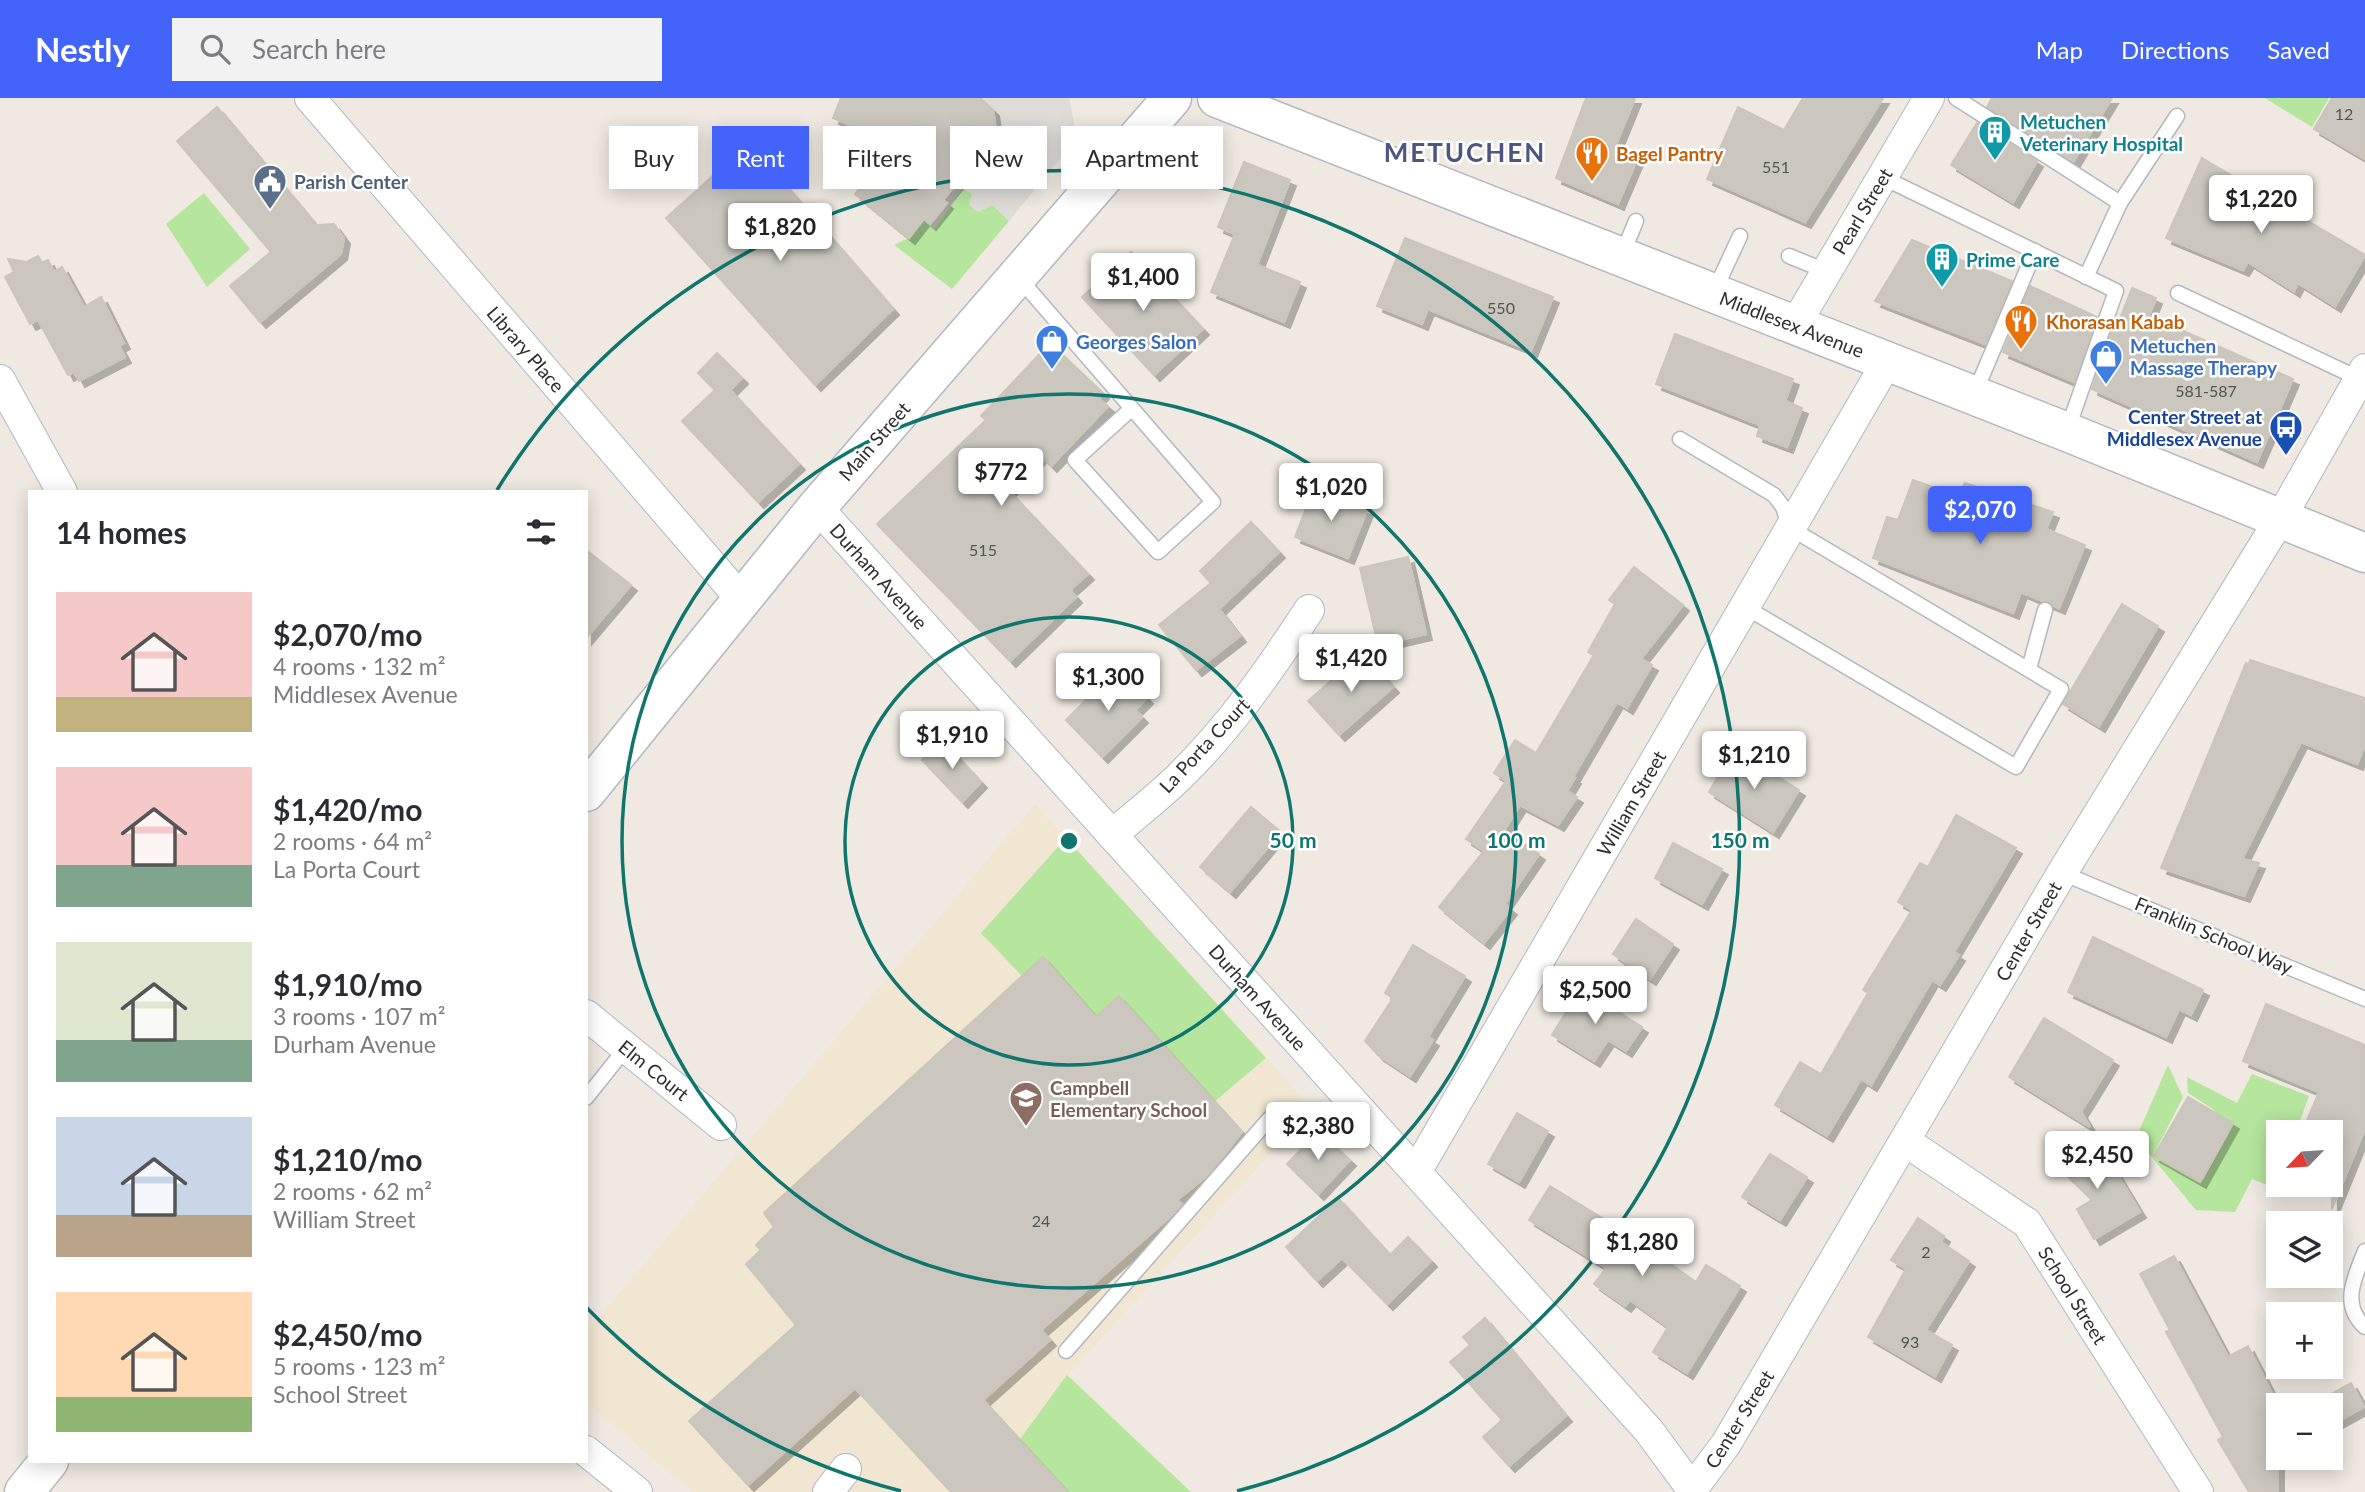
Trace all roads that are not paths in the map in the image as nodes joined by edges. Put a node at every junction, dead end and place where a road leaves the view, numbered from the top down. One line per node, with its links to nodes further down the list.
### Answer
1 (310, 98): 32 (street, Library Place)
2 (1172, 98): 15 (main road, Main Street)
3 (1217, 98): 13 (main road, Middlesex Avenue)
4 (1929, 98): 7 (street, Pearl Street)
5 (1956, 98): 8 (lane)
6 (2176, 116): 8 (lane)
7 (1882, 177): 11 (lane); 14 (street, Pearl Street)
8 (2120, 203): 16 (lane)
9 (1636, 220): 13 (lane)
10 (1740, 236): 17 (lane)
11 (2035, 251): 16 (lane); 23 (lane)
12 (1789, 256): 14 (lane)
13 (1622, 257): 17 (main road, Middlesex Avenue)
14 (1826, 271): 19 (street, Pearl Street)
15 (1017, 276): 24 (lane); 28 (main road, Main Street)
16 (2085, 277): 25 (lane)
17 (1713, 293): 19 (main road, Middlesex Avenue)
18 (2178, 293): 21 (lane)
19 (1795, 325): 20 (main road, Middlesex Avenue)
20 (1887, 362): 23 (main road, Middlesex Avenue); 30 (street, William Street)
21 (2362, 374): 29 (street, Center Street)
22 (0, 380): 27 (street)
23 (1974, 396): 25 (main road, Middlesex Avenue)
24 (1130, 410): 24 (lane)
25 (2067, 432): 29 (main road, Middlesex Avenue)
26 (1680, 439): 30 (lane)
27 (61, 490)
28 (817, 507): 32 (main road, Main Street); 38 (street, Durham Avenue)
29 (2280, 519): 31 (main road, Middlesex Avenue); 39 (street, Center Street)
30 (1790, 528): 33 (street, William Street); 36 (lane)
31 (2365, 553)
32 (742, 600): 37 (main road, Main Street)
33 (1745, 607): 36 (lane); 47 (street, William Street)
34 (1309, 610): 38 (street, La Porta Court)
35 (2045, 610): 36 (lane)
36 (2029, 669)
37 (588, 790)
38 (1112, 835): 47 (street, Durham Avenue)
39 (2062, 873): 40 (lane, Franklin School Way); 46 (street, Center Street)
40 (2365, 999)
41 (588, 1017): 42 (street, Elm Court)
42 (626, 1048): 43 (lane); 45 (street, Elm Court)
43 (588, 1096)
44 (1269, 1119): 50 (lane)
45 (721, 1125)
46 (1905, 1141): 54 (street, Center Street); 58 (street, School Street)
47 (1416, 1171): 54 (street, Durham Avenue)
48 (2365, 1251): 49 (lane)
49 (2365, 1327)
50 (1066, 1350)
51 (588, 1453): 56 (street)
52 (47, 1463): 55 (main road)
53 (846, 1469): 57 (street)
54 (1692, 1491)
55 (24, 1492)
56 (637, 1492)
57 (828, 1492)
58 (2198, 1492)

